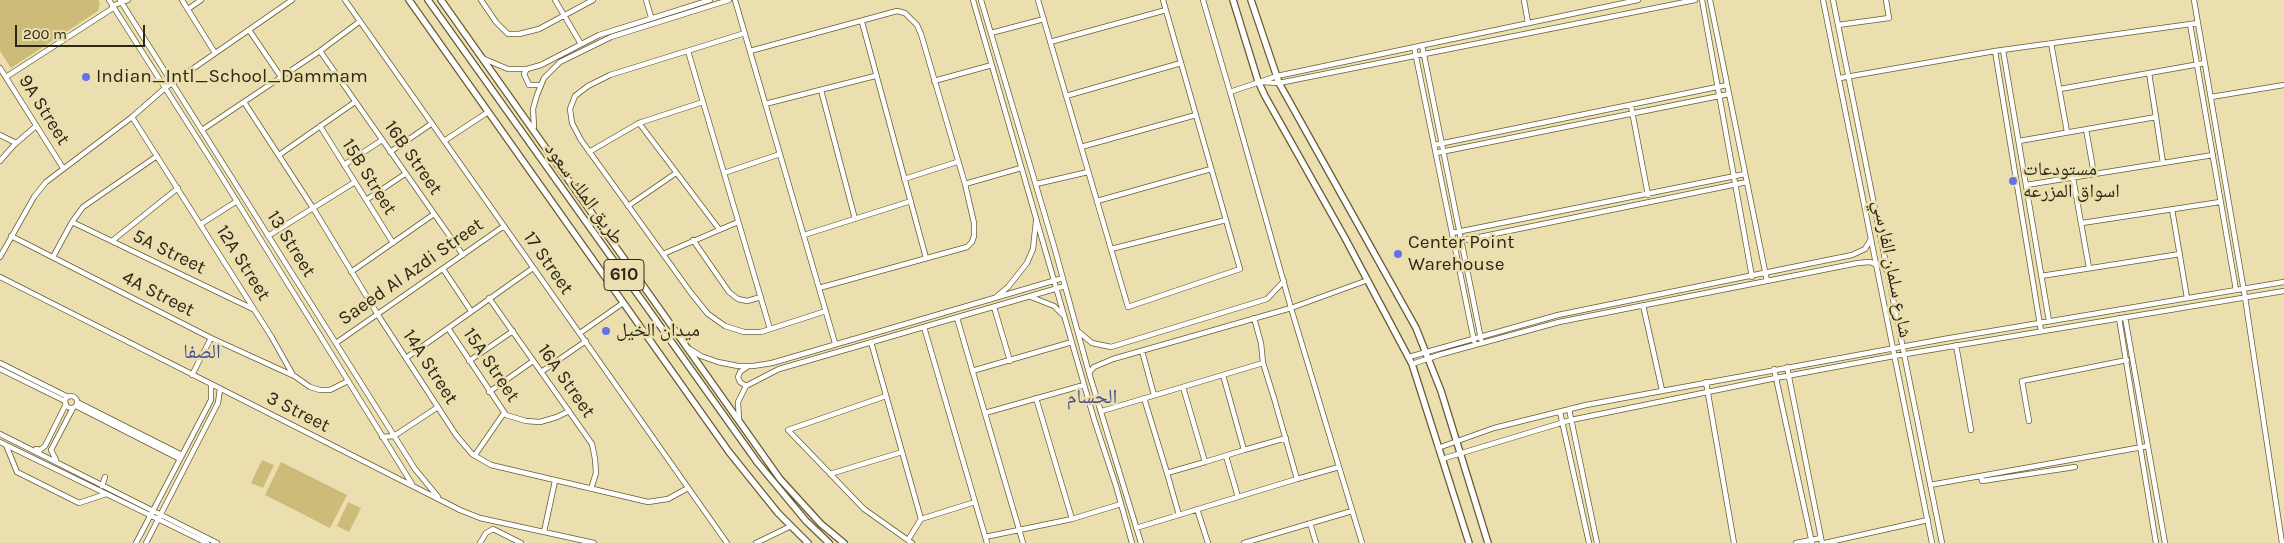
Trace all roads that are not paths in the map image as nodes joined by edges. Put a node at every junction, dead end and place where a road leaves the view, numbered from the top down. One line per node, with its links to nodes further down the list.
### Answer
1 (108, 0): 34 (street, 13 Street)
2 (128, 0): 33 (street)
3 (182, 0): 35 (street)
4 (202, 0): 35 (street)
5 (292, 0): 46 (street)
6 (345, 0): 40 (street, 17 Street)
7 (409, 0): 97 (main road, طريق الملك سعود / 610)
8 (428, 0): 380 (main road, طريق الملك سعود / 610)
9 (441, 0): 61 (main road)
10 (481, 0): 37 (street)
11 (555, 0): 37 (street)
12 (593, 0): 37 (street)
13 (646, 0): 38 (street)
14 (710, 0): 38 (street)
15 (729, 0): 80 (street)
16 (735, 0): 47 (street)
17 (972, 0): 65 (street)
18 (981, 0): 48 (street)
19 (1038, 0): 39 (street)
20 (1163, 0): 36 (street)
21 (1203, 0): 87 (street)
22 (1233, 0): 77 (main road)
23 (1251, 0): 71 (main road)
24 (1524, 0): 42 (street)
25 (1638, 0): 42 (street)
26 (1695, 0): 60 (street)
27 (1702, 0): 84 (street)
28 (1710, 0): 81 (street)
29 (1824, 0): 75 (street, شارع سلمان الفارسي)
30 (1833, 0): 45 (street, شارع سلمان الفارسي)
31 (1886, 0): 45 (street)
32 (2194, 0): 43 (street)
33 (121, 2): 34 (street); 78 (street, 13 Street)
34 (113, 7): 72 (street); 83 (street, 13 Street)
35 (188, 9): 59 (street)
36 (1166, 10): 49 (street); 63 (street)
37 (565, 13): 51 (street)
38 (651, 17): 51 (street)
39 (1044, 19): 48 (street); 49 (street)
40 (359, 22): 55 (street); 103 (street, 17 Street)
41 (862, 22): 57 (street); 70 (street); 76 (street)
42 (1528, 23): 52 (street)
43 (2198, 23): 44 (street); 64 (street)
44 (2190, 24): 50 (street); 66 (street)
45 (1838, 25): 74 (street, شارع سلمان الفارسي)
46 (249, 30): 59 (street); 73 (street)
47 (745, 33): 56 (street); 57 (street)
48 (991, 34): 145 (street)
49 (1050, 42): 89 (street)
50 (2052, 43): 54 (street); 86 (street)
51 (581, 44): 68 (street)
52 (1422, 45): 53 (street); 60 (street)
53 (1414, 47): 62 (street); 71 (street)
54 (2002, 50): 58 (street); 113 (street)
55 (320, 51): 73 (street); 93 (street, 16B Street)
56 (688, 51): 94 (street); 120 (street)
57 (750, 51): 95 (street)
58 (1995, 51): 74 (street); 230 (street)
59 (215, 53): 78 (street)
60 (1424, 54): 62 (street); 115 (street)
61 (479, 56): 68 (street); 248 (main road)
62 (1416, 56): 79 (street); 116 (street)
63 (1181, 63): 89 (street); 99 (street)
64 (2205, 63): 66 (street); 91 (street)
65 (992, 64): 76 (street); 131 (street)
66 (2197, 65): 69 (street); 124 (street)
67 (0, 68): 72 (street, 9A Street)
68 (526, 69): 80 (street)
69 (2150, 73): 86 (street); 101 (street)
70 (875, 76): 85 (street); 141 (street)
71 (1277, 76): 77 (street); 79 (main road)
72 (6, 77): 104 (street, 9A Street)
73 (281, 77): 92 (street)
74 (1848, 77): 75 (street); 249 (street, شارع سلمان الفارسي)
75 (1840, 78): 175 (street, شارع سلمان الفارسي)
76 (934, 80): 127 (street)
77 (1258, 81): 79 (street); 87 (street); 200 (main road)
78 (172, 83): 83 (street); 108 (street, 13 Street)
79 (1279, 83): 253 (main road)
80 (541, 85): 106 (street)
81 (1727, 85): 84 (street); 88 (street)
82 (2284, 85): 91 (street)
83 (165, 88): 100 (street); 152 (street, 13 Street)
84 (1718, 88): 90 (street); 96 (street)
85 (821, 90): 95 (street); 162 (street)
86 (2060, 90): 109 (street)
87 (1230, 92): 199 (street)
88 (1729, 94): 90 (street); 137 (street)
89 (1066, 96): 117 (street)
90 (1720, 96): 98 (street); 139 (street)
91 (2211, 97): 207 (street)
92 (244, 102): 108 (street); 123 (street, 14A Street)
93 (355, 102): 105 (street); 111 (street, 16B Street)
94 (703, 102): 102 (street); 135 (street)
95 (765, 104): 122 (street)
96 (1631, 106): 98 (street); 115 (street)
97 (488, 112): 112 (street); 216 (main road, طريق الملك سعود / 610)
98 (1632, 114): 118 (street); 150 (street)
99 (1196, 115): 117 (street); 132 (street)
100 (132, 117): 125 (street, 12A Street); 130 (street)
101 (2156, 117): 107 (street); 128 (street)
102 (639, 123): 120 (street); 134 (street)
103 (431, 124): 112 (street, 17 Street); 119 (street)
104 (36, 126): 114 (street); 130 (street, 9A Street)
105 (320, 126): 123 (street); 129 (street, 15B Street)
106 (534, 127)
107 (2086, 129): 109 (street); 138 (street)
108 (202, 130): 174 (street, 13 Street)
109 (2067, 132): 113 (street)
110 (0, 135): 114 (street)
111 (382, 140): 119 (street, 16B Street); 129 (street)
112 (444, 141): 168 (street, 17 Street)
113 (2019, 142): 147 (street)
114 (16, 143): 126 (street)
115 (1442, 143): 116 (street); 118 (street)
116 (1434, 144): 121 (street)
117 (1081, 147): 133 (street)
118 (1443, 151): 121 (street); 170 (street)
119 (390, 152): 136 (street, 16B Street)
120 (589, 152): 157 (street)
121 (1436, 152): 171 (street)
122 (780, 154): 135 (street); 172 (street)
123 (279, 155): 158 (street, 14A Street)
124 (2212, 155): 128 (street); 156 (street)
125 (158, 156): 148 (street, 12A Street); 164 (street)
126 (0, 161)
127 (957, 162): 141 (street); 144 (street)
128 (2163, 163): 138 (street)
129 (344, 165): 142 (street, 15B Street)
130 (63, 168): 173 (street)
131 (1021, 168): 144 (street); 161 (street)
132 (1211, 170): 153 (street); 163 (street)
133 (1088, 172): 145 (street); 153 (street)
134 (676, 173): 157 (street); 169 (street)
135 (724, 173): 165 (street)
136 (405, 174): 151 (street); 160 (street, 16B Street)
137 (1745, 174): 139 (street); 143 (street)
138 (2094, 174): 140 (street)
139 (1734, 176): 146 (street); 149 (street)
140 (2073, 178): 147 (street); 166 (street)
141 (904, 179): 154 (street)
142 (355, 182): 151 (street, 15B Street); 158 (street)
143 (1747, 182): 146 (street); 193 (street)
144 (965, 184): 187 (street)
145 (1036, 184): 197 (street)
146 (1736, 184): 155 (street); 194 (street)
147 (2026, 186): 195 (street)
148 (178, 188): 167 (street, 12A Street); 177 (street)
149 (1655, 193): 150 (street); 155 (street)
150 (1648, 195): 170 (street)
151 (366, 200): 180 (street, 15B Street)
152 (237, 201): 167 (street); 279 (street, 13 Street)
153 (1097, 201): 181 (street)
154 (911, 202): 162 (street); 187 (street)
155 (1656, 202): 178 (street)
156 (2220, 202): 159 (street); 208 (street)
157 (628, 206): 182 (street)
158 (313, 208): 174 (street); 192 (street, 14A Street)
159 (2172, 209): 166 (street); 183 (street)
160 (434, 214): 180 (street); 184 (street, 16B Street)
161 (1036, 218): 198 (street); 214 (street)
162 (855, 219): 172 (street)
163 (1226, 220): 181 (street); 181 (street)
164 (72, 222): 177 (street, 5A Street); 186 (street)
165 (738, 222): 169 (street); 213 (street)
166 (2082, 223): 190 (street)
167 (201, 224): 220 (street, 12A Street)
168 (504, 226): 184 (street, Saeed Al Azdi Street); 189 (street, 17 Street)
169 (719, 229): 176 (street)
170 (1460, 232): 171 (street); 178 (street)
171 (1452, 233): 179 (street)
172 (804, 235): 205 (street)
173 (11, 236): 185 (street); 186 (street, 4A Street)
174 (268, 236): 244 (street, 13 Street)
175 (1871, 237): 188 (street, شارع سلمان الفارسي); 193 (street)
176 (693, 240): 182 (street); 213 (street)
177 (112, 241): 220 (street, 5A Street)
178 (1462, 241): 179 (street); 238 (street)
179 (1454, 242): 240 (street)
180 (393, 243): 192 (street)
181 (1111, 249)
182 (662, 254): 233 (street)
183 (2180, 254): 190 (street); 215 (street)
184 (462, 255): 191 (street, Saeed Al Azdi Street)
185 (0, 256)
186 (53, 257): 239 (street, 4A Street)
187 (926, 258): 205 (street)
188 (1876, 265): 201 (street); 251 (street, شارع سلمان الفارسي)
189 (533, 268): 212 (street); 237 (street, 17 Street)
190 (2089, 268): 195 (street)
191 (443, 269): 221 (street); 223 (street, Saeed Al Azdi Street)
192 (351, 272): 223 (street, 14A Street)
193 (1766, 272): 194 (street); 201 (street)
194 (1752, 275): 203 (street); 238 (street)
195 (2041, 276): 229 (street)
196 (0, 277): 274 (street, 3 Street)
197 (1063, 278): 198 (street); 204 (street)
198 (1054, 280): 206 (street); 214 (street)
199 (1284, 280): 219 (street); 234 (street)
200 (1368, 280): 219 (street); 256 (main road)
201 (1768, 281): 203 (street)
202 (2284, 282): 207 (street)
203 (1753, 283): 217 (street)
204 (1065, 286): 206 (street); 234 (street)
205 (819, 288): 222 (street)
206 (1057, 288): 210 (street); 224 (street)
207 (2243, 289): 208 (street); 211 (street)
208 (2236, 290): 215 (street)
209 (2284, 291): 211 (street)
210 (1030, 297): 218 (street); 224 (street)
211 (2245, 297): 225 (street); 400 (street)
212 (489, 298): 221 (street); 235 (street, 16A Street)
213 (761, 298): 233 (street)
214 (996, 298): 245 (street)
215 (2187, 298): 229 (street)
216 (622, 303): 237 (street); 361 (main road, طريق الملك سعود / 610)
217 (1643, 305): 246 (street); 286 (street)
218 (994, 307): 226 (street); 263 (street)
219 (1291, 308): 227 (street); 331 (street)
220 (254, 309): 275 (street, 12A Street)
221 (471, 311): 232 (street)
222 (826, 311): 233 (street); 245 (street)
223 (378, 315): 244 (street, Saeed Al Azdi Street); 257 (street, 14A Street)
224 (1064, 316): 243 (street)
225 (2125, 317): 228 (street); 260 (street)
226 (957, 318): 231 (street); 271 (street)
227 (1254, 318): 252 (street); 265 (street)
228 (2119, 318): 236 (street); 259 (street)
229 (2049, 321): 230 (street)
230 (2040, 323): 236 (street); 249 (street)
231 (924, 327): 242 (street); 350 (street)
232 (448, 328): 257 (street); 261 (street, 15A Street)
233 (770, 329)
234 (1077, 329): 273 (street)
235 (513, 331): 261 (street); 262 (street, 16A Street)
236 (2041, 331): 250 (street)
237 (580, 333): 241 (street, 17 Street)
238 (1480, 336): 240 (street); 246 (street)
239 (211, 338): 274 (street); 275 (street, 4A Street)
240 (1473, 338): 247 (street); 253 (street)
241 (586, 341): 272 (street); 345 (street, 17 Street)
242 (871, 342): 283 (street); 290 (street)
243 (1072, 342): 263 (street); 282 (street)
244 (336, 343): 312 (street, 13 Street)
245 (835, 343): 267 (street)
246 (1482, 343): 247 (street)
247 (1474, 345): 258 (street)
248 (686, 346): 267 (street); 307 (main road)
249 (1903, 346): 251 (street); 254 (street, شارع سلمان الفارسي)
250 (1956, 346): 254 (street); 308 (street)
251 (1892, 348): 255 (street, شارع سلمان الفارسي); 268 (street)
252 (1142, 351): 273 (street); 289 (street)
253 (1425, 351): 256 (street); 258 (main road)
254 (1904, 354): 255 (street); 343 (street, شارع سلمان الفارسي)
255 (1894, 356): 277 (street); 359 (street, شارع سلمان الفارسي)
256 (1409, 357): 266 (main road)
257 (406, 358): 297 (street, 14A Street)
258 (1428, 358): 266 (street); 315 (main road)
259 (2126, 360): 260 (street); 305 (street); 321 (street)
260 (2132, 360): 319 (street)
261 (469, 361): 287 (street, 15A Street)
262 (533, 361): 272 (street, 16A Street); 287 (street)
263 (1010, 361): 271 (street)
264 (0, 363): 294 (street)
265 (1263, 363): 276 (street); 314 (street)
266 (1412, 364): 320 (main road)
267 (748, 366): 283 (street)
268 (1787, 367): 270 (street); 277 (street)
269 (0, 369): 294 (street)
270 (1774, 369): 278 (street); 280 (street)
271 (972, 371): 303 (street)
272 (541, 372): 299 (street, 16A Street)
273 (1089, 373): 300 (street)
274 (192, 375): 281 (street, 3 Street)
275 (293, 375): 279 (street, 12A Street)
276 (1223, 375): 284 (street); 322 (street)
277 (1788, 376): 278 (street); 367 (street)
278 (1776, 378): 288 (street); 366 (street)
279 (348, 381): 313 (street, 13 Street)
280 (1706, 382): 286 (street); 288 (street)
281 (211, 384): 285 (street, 3 Street); 293 (street)
282 (1084, 385): 291 (street); 351 (street)
283 (746, 386): 307 (street)
284 (1183, 387): 289 (street); 329 (street)
285 (220, 389): 295 (street); 342 (street, 3 Street)
286 (1662, 390): 298 (street)
287 (489, 392): 302 (street, 15A Street)
288 (1707, 392): 304 (street); 394 (street)
289 (1154, 395): 292 (street)
290 (886, 396): 323 (street); 336 (street)
291 (1036, 398): 303 (street); 357 (street)
292 (1144, 398): 300 (street); 334 (street)
293 (211, 400): 295 (street); 309 (street)
294 (66, 401): 296 (street); 296 (street); 318 (street)
295 (218, 404): 311 (street)
296 (75, 405): 327 (street); 330 (street)
297 (438, 407): 312 (street); 325 (street, 14A Street)
298 (1569, 409): 301 (street); 304 (street)
299 (569, 411): 302 (street, 15A Street); 346 (street, 16A Street)
300 (1102, 411): 362 (street)
301 (1560, 412): 306 (street); 315 (street)
302 (504, 413): 325 (street)
303 (985, 413): 363 (street)
304 (1571, 420): 306 (street); 393 (street)
305 (2029, 421)
306 (1562, 423): 324 (street); 392 (street)
307 (740, 424): 381 (main road)
308 (1971, 430)
309 (195, 432): 311 (street); 327 (street)
310 (0, 434): 318 (street)
311 (201, 435): 337 (street)
312 (394, 436): 313 (street); 335 (street, 13 Street)
313 (382, 437): 342 (street, 13 Street)
314 (1286, 438): 322 (street); 340 (street)
315 (1457, 441): 320 (street); 324 (main road)
316 (0, 442): 317 (street)
317 (6, 446): 347 (street); 347 (street)
318 (24, 446): 330 (street)
319 (2148, 446): 321 (street); 399 (street)
320 (1438, 448): 328 (main road)
321 (2140, 448): 338 (street); 398 (street)
322 (1244, 450): 326 (street)
323 (902, 452): 336 (street); 358 (street)
324 (1461, 454): 328 (street); 391 (main road)
325 (475, 455): 341 (street, 14A Street)
326 (1226, 456): 329 (street); 348 (street)
327 (181, 457): 333 (street)
328 (1442, 459): 390 (main road)
329 (1205, 462): 334 (street)
330 (61, 465): 344 (street)
331 (1339, 467): 340 (street); 353 (street)
332 (2075, 467): 338 (street)
333 (174, 471): 337 (street); 354 (street)
334 (1167, 473): 355 (street)
335 (418, 474): 342 (street); 349 (street, 13 Street)
336 (830, 474): 368 (street)
337 (181, 475): 356 (street)
338 (1981, 476): 343 (street)
339 (106, 477): 344 (street)
340 (1298, 479): 348 (street)
341 (555, 481): 346 (street, 14A Street); 364 (street)
342 (414, 485): 349 (street, 3 Street)
343 (1930, 485): 397 (street, شارع سلمان الفارسي)
344 (102, 486): 354 (street)
345 (688, 488): 346 (street, 14A Street); 377 (street, 17 Street)
346 (591, 489)
347 (106, 494): 354 (street)
348 (1238, 497): 352 (street)
349 (441, 500): 364 (street, 3 Street)
350 (975, 502): 358 (street); 365 (street)
351 (1121, 504): 357 (street); 384 (street)
352 (1198, 509): 355 (street); 386 (street)
353 (1352, 511): 360 (street); 389 (street)
354 (152, 513): 356 (street); 370 (street)
355 (1179, 515): 362 (street)
356 (160, 517): 371 (street); 372 (street); 373 (street)
357 (1072, 518): 363 (street)
358 (921, 519): 368 (street)
359 (1928, 520): 367 (street); 396 (street, شارع سلمان الفارسي)
360 (1310, 523): 369 (street); 388 (street)
361 (791, 526): 378 (street); 379 (main road, طريق الملك سعود / 610)
362 (1136, 528): 385 (street)
363 (1019, 531): 365 (street); 383 (street)
364 (544, 532): 376 (street, 3 Street)
365 (985, 537): 382 (street)
366 (1811, 541): 367 (street); 395 (street)
367 (1822, 541)
368 (910, 542)
369 (1251, 542): 387 (street)
370 (136, 543)
371 (146, 543)
372 (207, 543)
373 (217, 543)
374 (480, 543): 375 (street)
375 (521, 543)
376 (594, 543)
377 (727, 543)
378 (756, 543)
379 (808, 543)
380 (829, 543)
381 (844, 543)
382 (986, 543)
383 (1023, 543)
384 (1132, 543)
385 (1140, 543)
386 (1208, 543)
387 (1244, 543)
388 (1316, 543)
389 (1362, 543)
390 (1469, 543)
391 (1488, 543)
392 (1589, 543)
393 (1597, 543)
394 (1734, 543)
395 (1796, 543)
396 (1932, 543)
397 (1942, 543)
398 (2156, 543)
399 (2165, 543)
400 (2282, 543)

